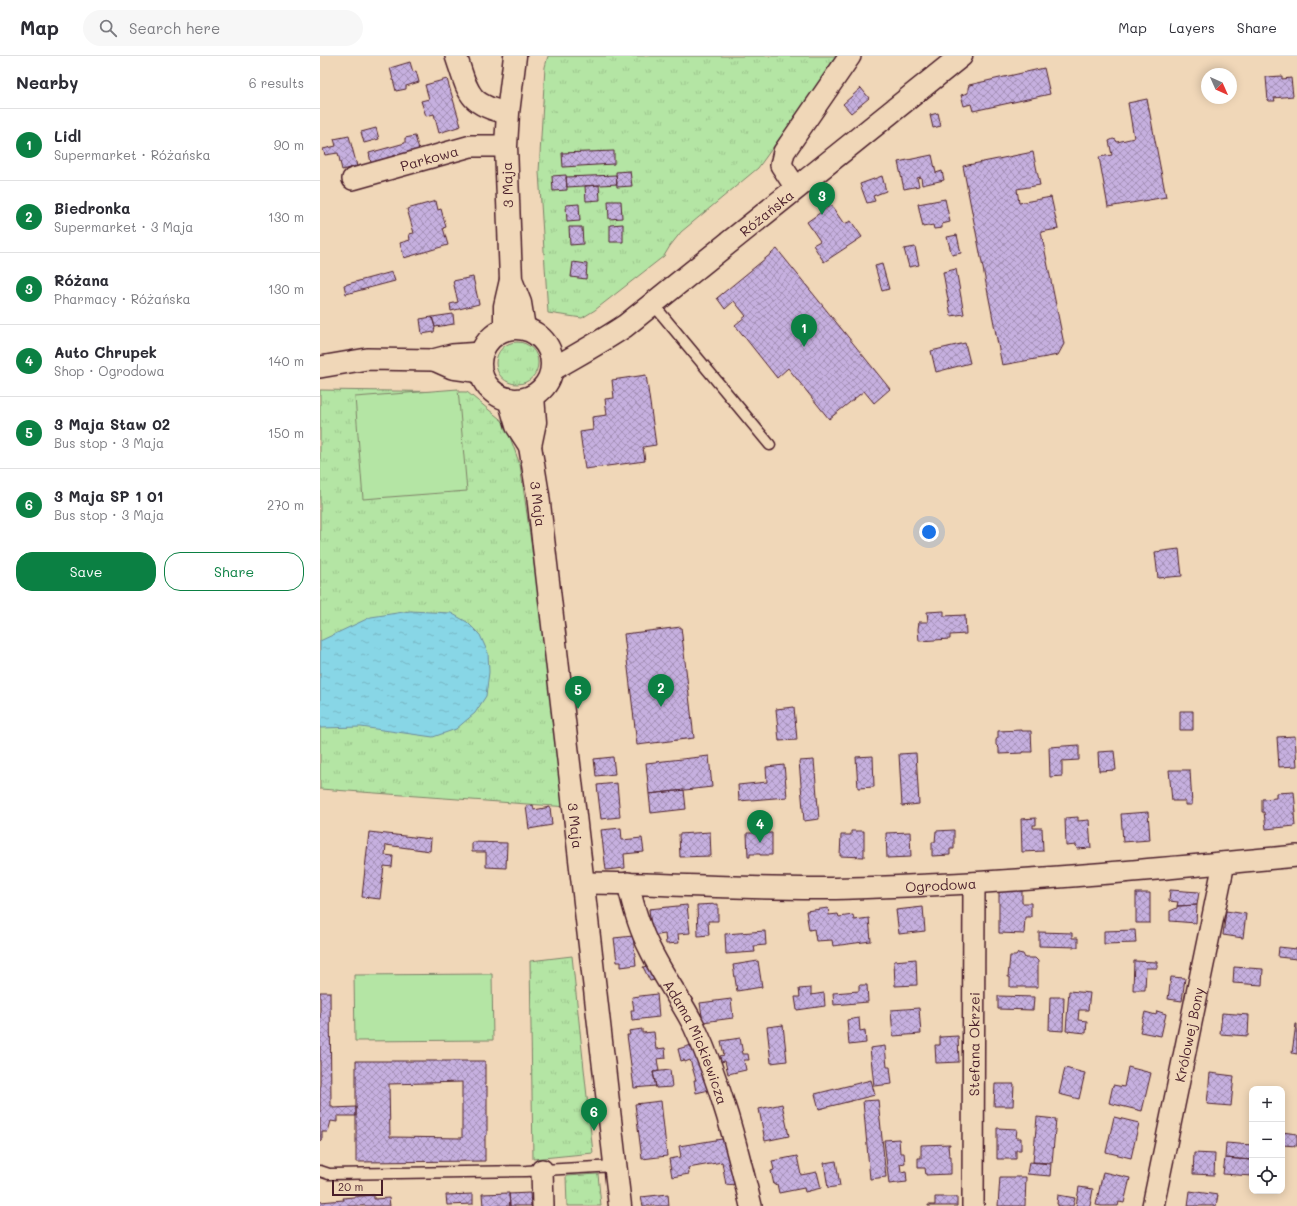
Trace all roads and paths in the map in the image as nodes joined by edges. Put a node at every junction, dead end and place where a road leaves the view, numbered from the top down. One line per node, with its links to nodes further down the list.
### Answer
1 (456, 56): 5 (street)
2 (515, 56): 5 (street, 3 Maja)
3 (850, 56): 8 (street)
4 (960, 56): 8 (street, Różańska)
5 (508, 113): 6 (street, 3 Maja)
6 (506, 146): 7 (street, Parkowa); 10 (street, 3 Maja)
7 (353, 180)
8 (796, 188): 9 (street, Różańska)
9 (653, 304): 11 (street, Różańska); 16 (lane)
10 (515, 328): 11 (street); 12 (street)
11 (552, 360): 14 (street)
12 (481, 363): 13 (street); 15 (street)
13 (320, 367)
14 (533, 396): 15 (street); 17 (street, 3 Maja)
15 (509, 400): 17 (street, 3 Maja)
16 (770, 445)
17 (530, 446): 20 (street, 3 Maja)
18 (1297, 856): 19 (street, Ogrodowa)
19 (1224, 863): 22 (street, Ogrodowa); 30 (street, Królowej Bony)
20 (583, 883): 21 (street, Ogrodowa); 23 (street, 3 Maja)
21 (628, 883): 22 (street, Ogrodowa); 28 (street, Adama Mickiewicza)
22 (974, 883): 29 (street, Stefana Okrzei)
23 (615, 1166): 24 (lane); 27 (street, 3 Maja)
24 (542, 1170): 25 (lane); 26 (street)
25 (320, 1171)
26 (543, 1206)
27 (620, 1206)
28 (751, 1206)
29 (973, 1206)
30 (1153, 1206)

